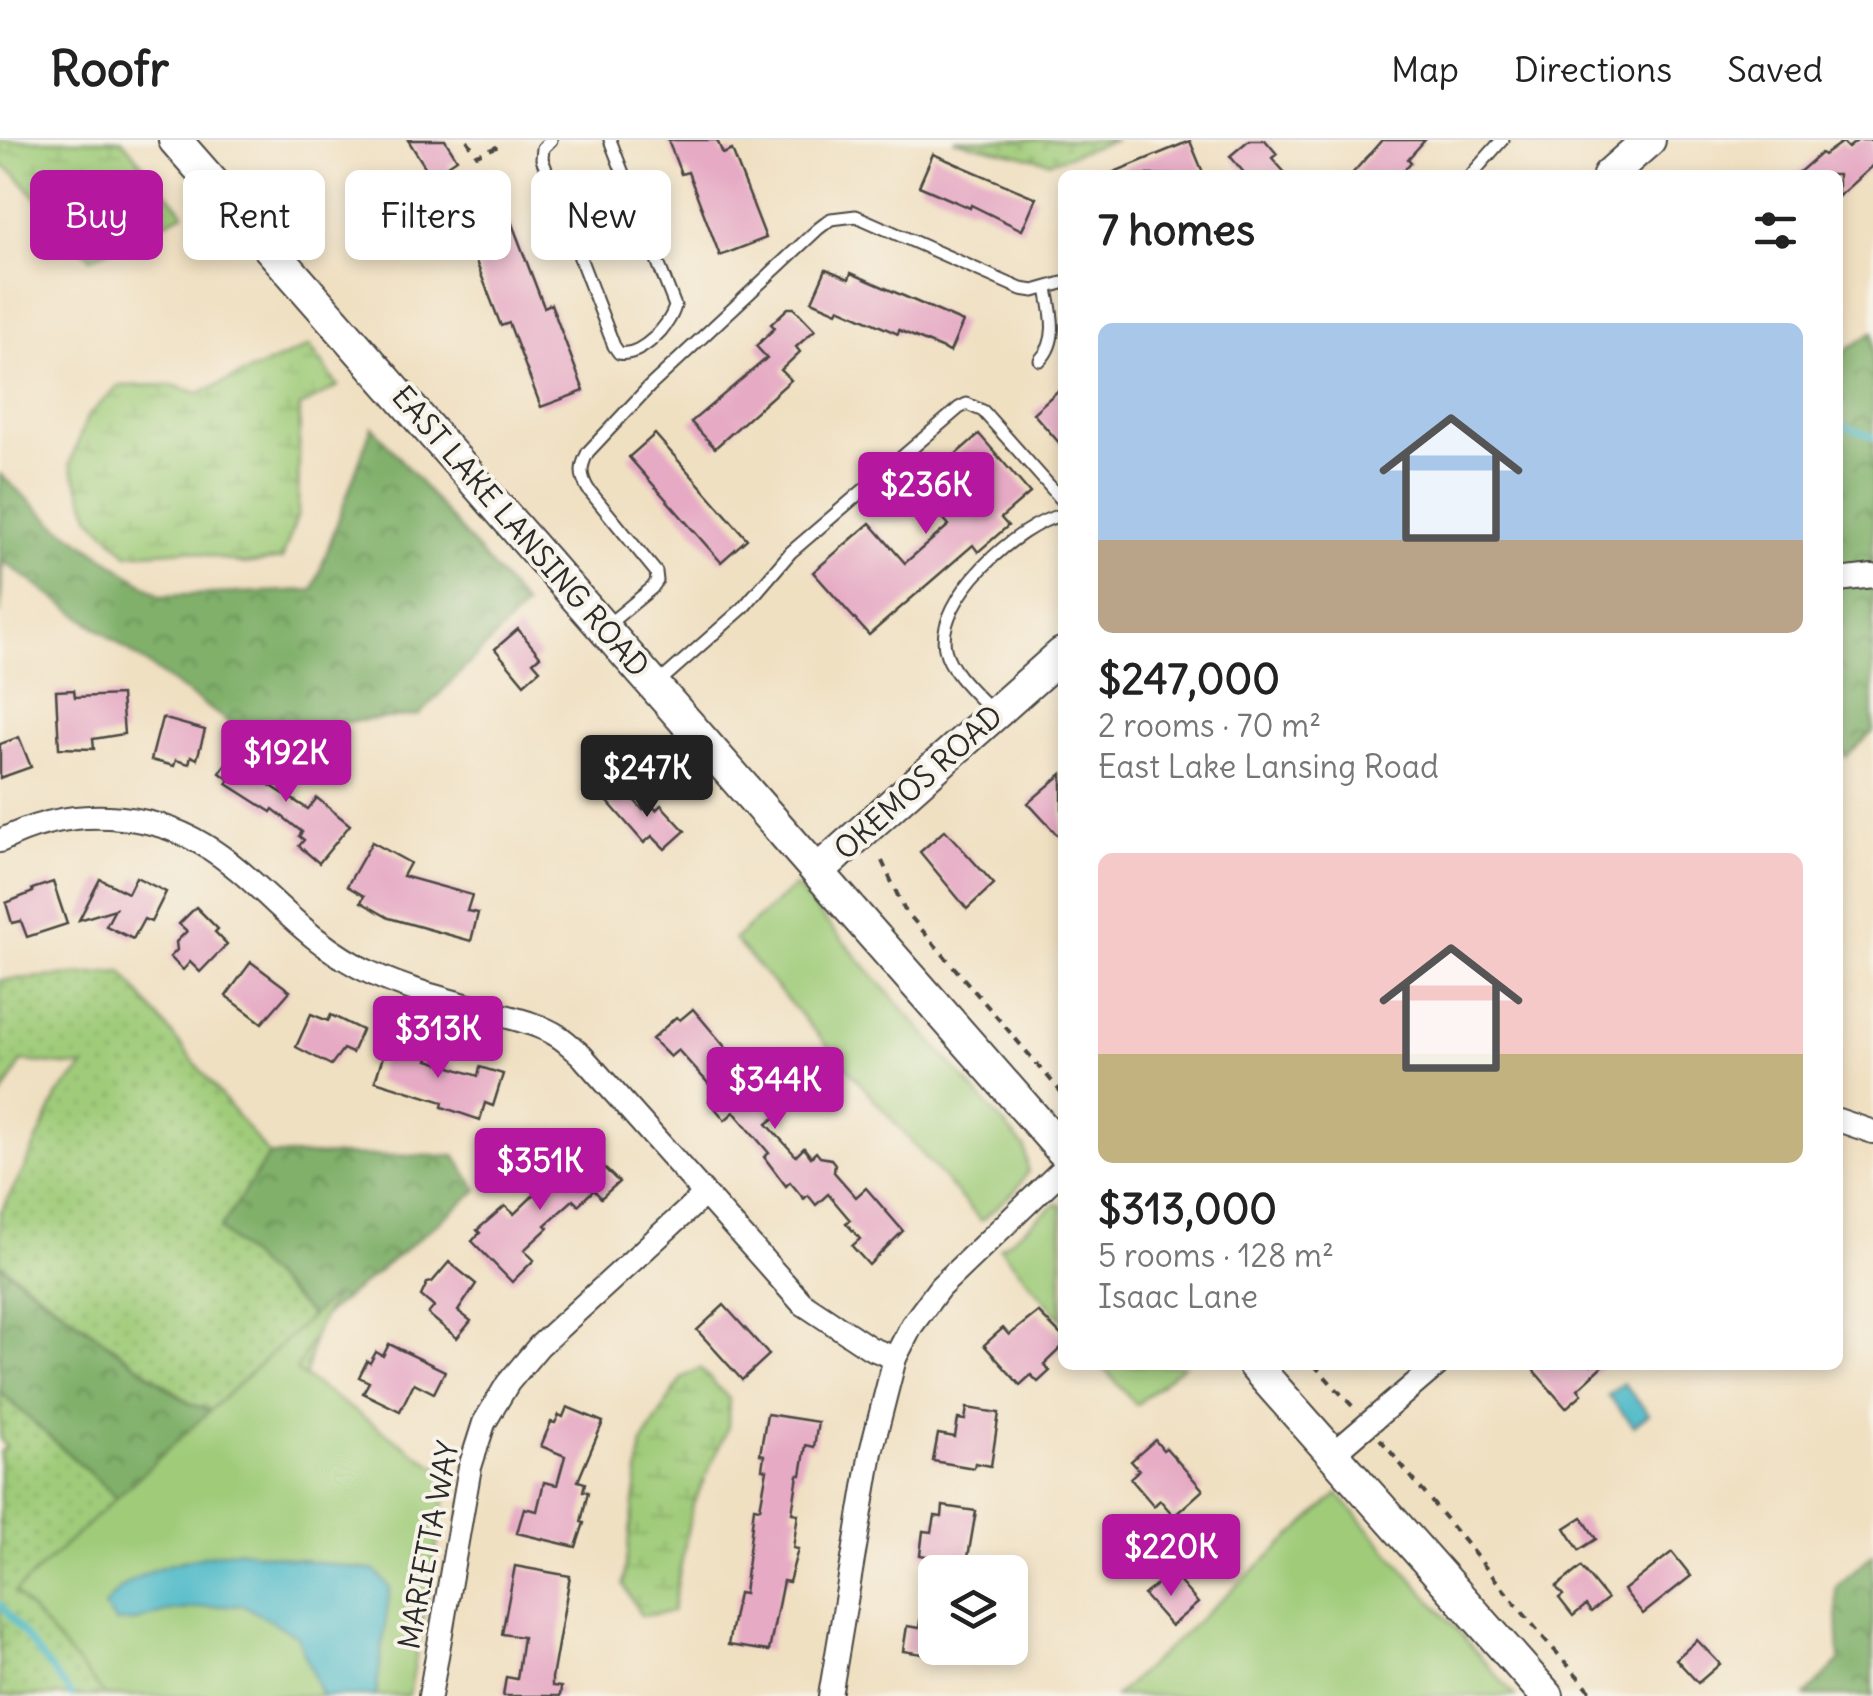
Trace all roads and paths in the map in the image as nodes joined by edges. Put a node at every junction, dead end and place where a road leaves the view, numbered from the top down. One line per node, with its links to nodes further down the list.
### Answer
1 (175, 140): 17 (street, EAST LAKE LANSING ROAD)
2 (467, 140): 7 (path)
3 (552, 140): 4 (lane)
4 (610, 140)
5 (1502, 140): 8 (lane)
6 (1649, 140): 9 (street)
7 (504, 144)
8 (1475, 170)
9 (1615, 170)
10 (1058, 285): 11 (lane)
11 (1047, 289): 12 (lane); 17 (lane)
12 (1040, 360)
13 (1058, 495): 19 (lane)
14 (1058, 516): 20 (lane)
15 (1873, 576): 16 (street)
16 (1843, 579)
17 (605, 627): 19 (street, EAST LAKE LANSING ROAD)
18 (1058, 658): 20 (street, OKEMOS ROAD)
19 (656, 685): 23 (street, EAST LAKE LANSING ROAD)
20 (995, 714): 23 (street, OKEMOS ROAD)
21 (0, 841): 29 (street)
22 (882, 861): 24 (path)
23 (819, 870): 27 (street, EAST LAKE LANSING ROAD)
24 (1058, 1088)
25 (1843, 1122): 26 (street)
26 (1873, 1132)
27 (1058, 1145)
28 (1058, 1174): 30 (street)
29 (704, 1196): 30 (street); 36 (street, MARIETTA WAY)
30 (895, 1358): 37 (street)
31 (1258, 1370): 35 (street)
32 (1319, 1370): 34 (path)
33 (1431, 1370): 34 (street)
34 (1368, 1424): 35 (street); 39 (path)
35 (1334, 1454): 38 (street)
36 (430, 1696)
37 (830, 1696)
38 (1548, 1696)
39 (1596, 1696)

